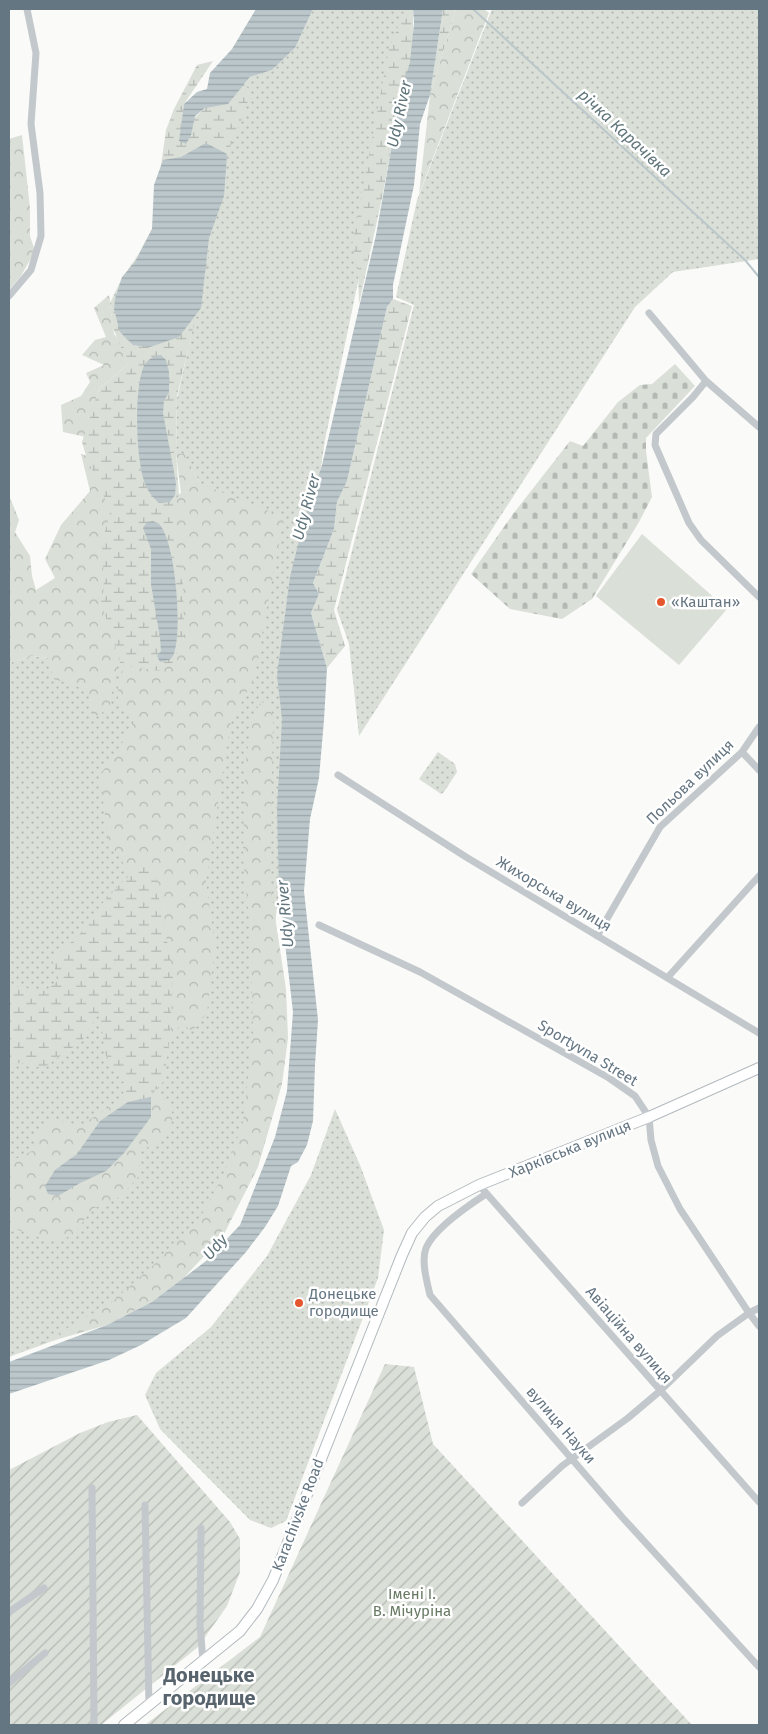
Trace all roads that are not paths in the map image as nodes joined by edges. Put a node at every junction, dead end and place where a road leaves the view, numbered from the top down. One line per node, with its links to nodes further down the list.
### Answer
1 (27, 9): 2 (street)
2 (9, 296)
3 (649, 313): 4 (street)
4 (706, 381): 5 (street); 6 (street)
5 (759, 427)
6 (759, 597)
7 (759, 726): 8 (street, Польова вулиця)
8 (742, 752): 9 (street); 13 (street, Польова вулиця)
9 (759, 770)
10 (338, 774): 13 (street, Жихорська вулиця)
11 (759, 876): 14 (street)
12 (319, 926): 17 (street, Sportyvna Street)
13 (597, 936): 14 (street, Жихорська вулиця)
14 (668, 977): 15 (street, Жихорська вулиця)
15 (759, 1033)
16 (759, 1068): 17 (main road, Харківська вулиця)
17 (649, 1117): 18 (main road, Харківська вулиця); 21 (street, Sportyvna Street)
18 (483, 1189): 19 (main road, Харківська вулиця); 23 (street, Авіаційна вулиця); 24 (street, вулиця Науки)
19 (402, 1255): 33 (main road, Karachivske Road)
20 (759, 1308): 21 (street)
21 (749, 1313): 22 (street, Sportyvna Street); 23 (street)
22 (759, 1326)
23 (660, 1391): 24 (street); 26 (street, Авіаційна вулиця)
24 (572, 1458): 27 (street); 34 (street, вулиця Науки)
25 (92, 1488): 37 (street)
26 (759, 1502)
27 (522, 1503)
28 (145, 1505): 36 (street)
29 (201, 1528): 33 (street)
30 (44, 1588): 31 (street)
31 (9, 1612)
32 (45, 1653): 35 (street)
33 (203, 1662): 36 (main road, Karachivske Road)
34 (759, 1667)
35 (9, 1684)
36 (149, 1705): 38 (main road, Karachivske Road)
37 (94, 1725)
38 (124, 1725)

